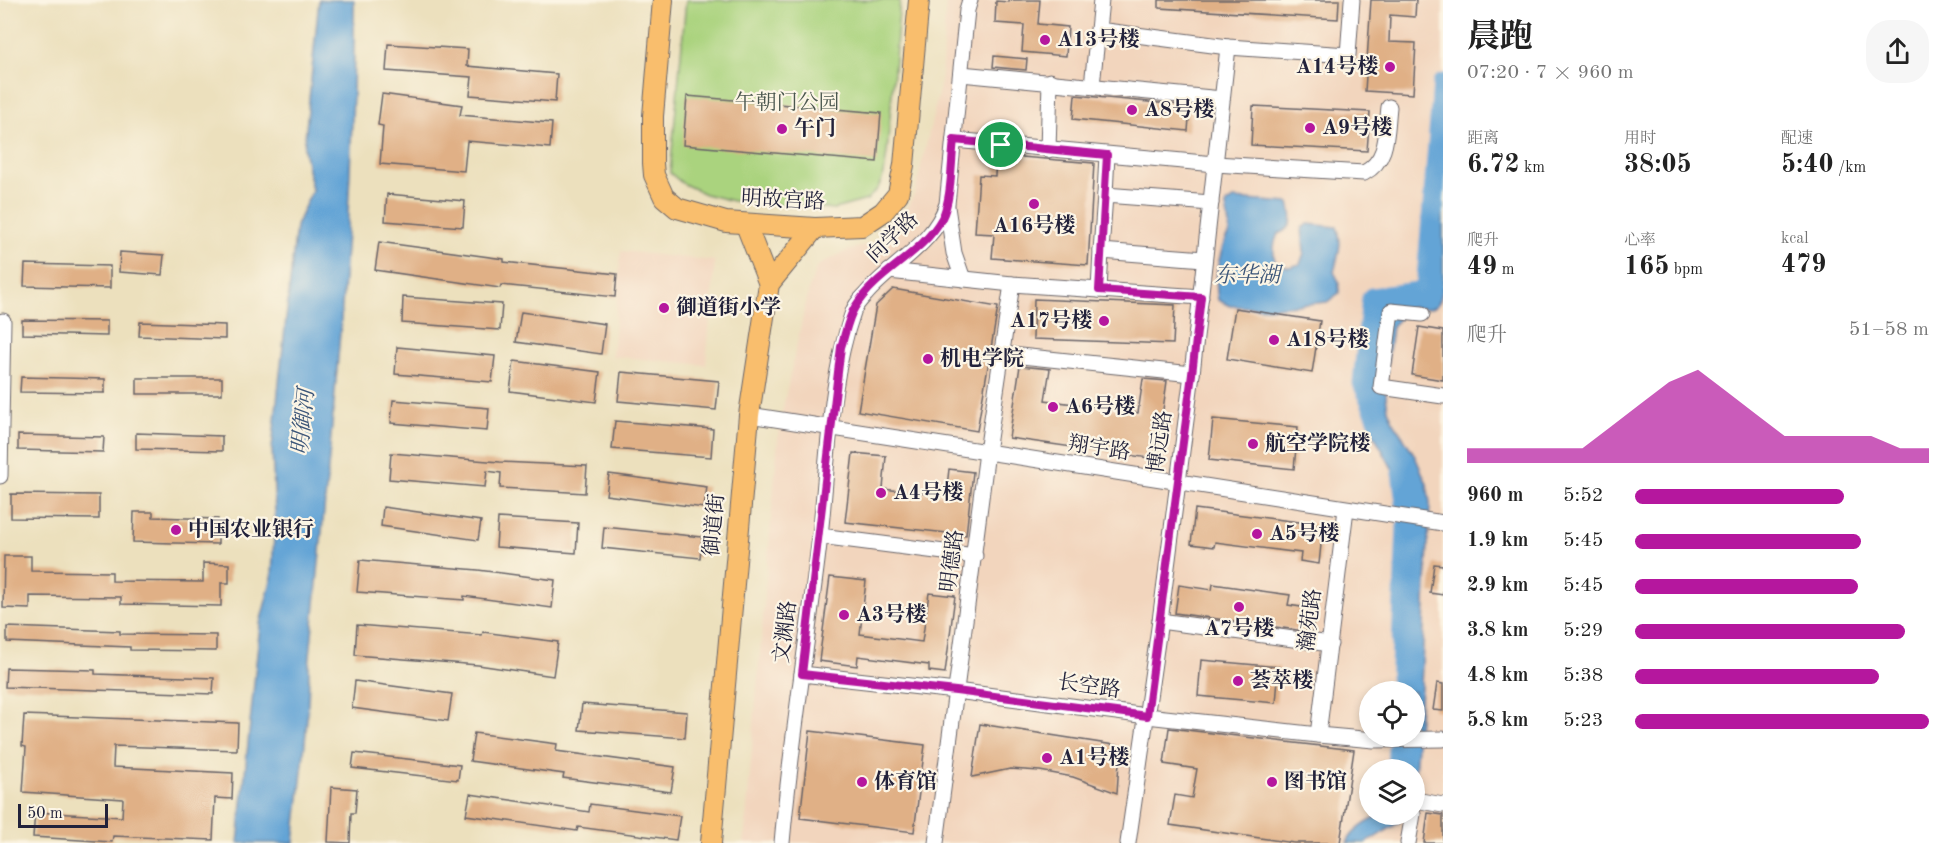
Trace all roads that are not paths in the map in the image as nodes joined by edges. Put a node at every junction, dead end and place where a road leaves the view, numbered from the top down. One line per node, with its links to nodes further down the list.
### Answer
1 (663, 0): 20 (main road, 明故宫路)
2 (919, 0): 21 (main road, 明故宫路)
3 (969, 0): 8 (lane, 向学路)
4 (1101, 0): 6 (lane)
5 (1352, 0): 7 (lane)
6 (1098, 30): 7 (lane); 10 (lane)
7 (1228, 46): 11 (lane, 博远路)
8 (961, 74): 9 (lane); 13 (lane, 向学路)
9 (1050, 81): 10 (lane); 14 (lane)
10 (1092, 85): 11 (lane)
11 (1221, 99): 16 (lane, 博远路)
12 (1389, 107): 16 (lane)
13 (954, 140): 14 (lane); 19 (lane, 向学路)
14 (1048, 150): 15 (lane)
15 (1107, 155): 16 (lane); 17 (lane)
16 (1215, 164): 18 (lane, 博远路)
17 (1105, 195): 18 (lane); 22 (lane)
18 (1211, 203): 23 (lane, 博远路)
19 (947, 204): 24 (lane, 向学路); 25 (lane)
20 (746, 225): 21 (main road, 明故宫路); 26 (main road)
21 (814, 228): 26 (main road)
22 (1101, 251): 23 (lane); 28 (lane)
23 (1204, 260): 29 (lane, 博远路)
24 (889, 271): 25 (lane); 36 (lane, 向学路)
25 (963, 279): 27 (lane)
26 (769, 284): 35 (main road, 御道街)
27 (1012, 284): 28 (lane); 32 (lane, 明德路)
28 (1099, 290): 29 (lane)
29 (1201, 297): 33 (lane, 博远路)
30 (1422, 314): 34 (lane)
31 (3, 321): 38 (lane)
32 (1002, 354): 33 (lane); 37 (lane, 明德路)
33 (1192, 374): 39 (lane, 博远路)
34 (1443, 396)
35 (749, 415): 36 (lane, 翔宇路); 54 (main road, 御道街)
36 (831, 427): 37 (lane, 翔宇路); 42 (lane, 文渊路)
37 (987, 452): 39 (lane, 翔宇路); 43 (lane, 明德路)
38 (0, 474)
39 (1177, 483): 40 (lane, 翔宇路); 44 (lane, 博远路)
40 (1346, 509): 41 (lane, 翔宇路); 45 (lane, 瀚苑路)
41 (1443, 523)
42 (820, 536): 43 (lane); 46 (lane, 文渊路)
43 (975, 556): 47 (lane, 明德路)
44 (1160, 621): 45 (lane); 48 (lane, 博远路)
45 (1330, 644): 49 (lane, 瀚苑路)
46 (802, 674): 47 (lane, 长空路); 55 (lane, 文渊路)
47 (956, 691): 48 (lane, 长空路); 56 (lane, 明德路)
48 (1147, 716): 49 (lane, 长空路); 57 (lane, 博远路)
49 (1318, 735): 50 (lane, 长空路)
50 (1443, 739)
51 (1425, 802): 52 (lane)
52 (1443, 805)
53 (1411, 825): 58 (lane)
54 (711, 843)
55 (782, 843)
56 (936, 843)
57 (1128, 843)
58 (1408, 843)

